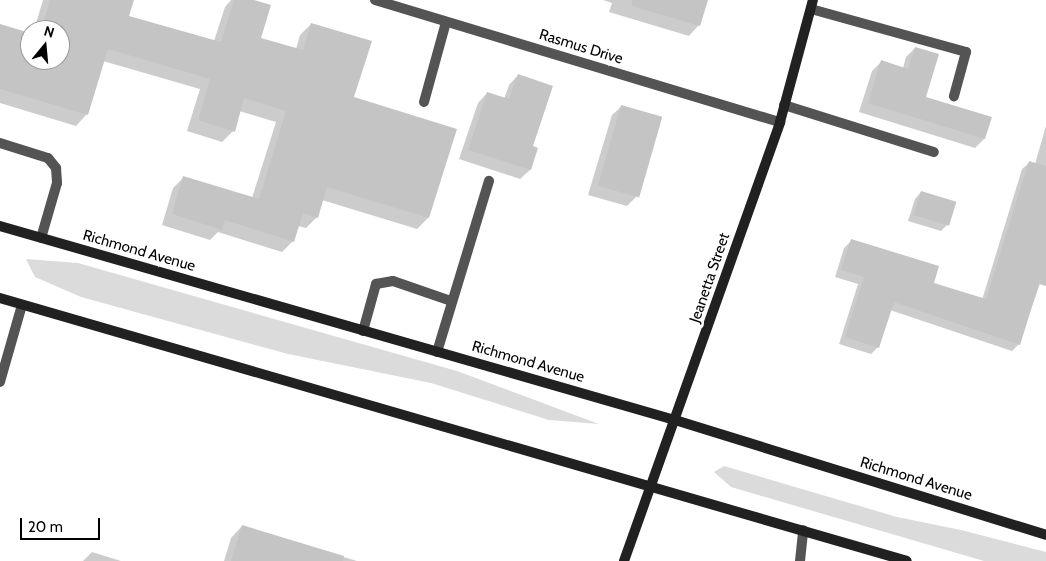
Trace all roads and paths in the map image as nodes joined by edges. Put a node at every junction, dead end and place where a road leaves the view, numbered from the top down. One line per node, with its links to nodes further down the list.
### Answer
1 (375, 0): 3 (street, Rasmus Drive)
2 (812, 4): 4 (street); 6 (main road, Jeanetta Street)
3 (446, 22): 5 (street); 7 (street, Rasmus Drive)
4 (954, 96)
5 (424, 102)
6 (784, 105): 7 (main road, Jeanetta Street); 9 (street)
7 (780, 122): 19 (main road, Jeanetta Street)
8 (0, 143): 12 (street)
9 (934, 152)
10 (489, 181): 14 (street)
11 (0, 226): 12 (main road, Richmond Avenue)
12 (41, 238): 16 (main road, Richmond Avenue)
13 (0, 298): 15 (main road)
14 (451, 301): 16 (street); 17 (street)
15 (22, 305): 18 (street); 20 (main road)
16 (363, 331): 17 (main road, Richmond Avenue)
17 (437, 352): 19 (main road, Richmond Avenue)
18 (1, 384)
19 (675, 420): 20 (main road, Jeanetta Street); 22 (main road, Richmond Avenue)
20 (651, 487): 21 (main road); 23 (main road, Jeanetta Street)
21 (803, 530): 24 (street); 25 (main road)
22 (1046, 534)
23 (624, 561)
24 (800, 561)
25 (907, 561)

